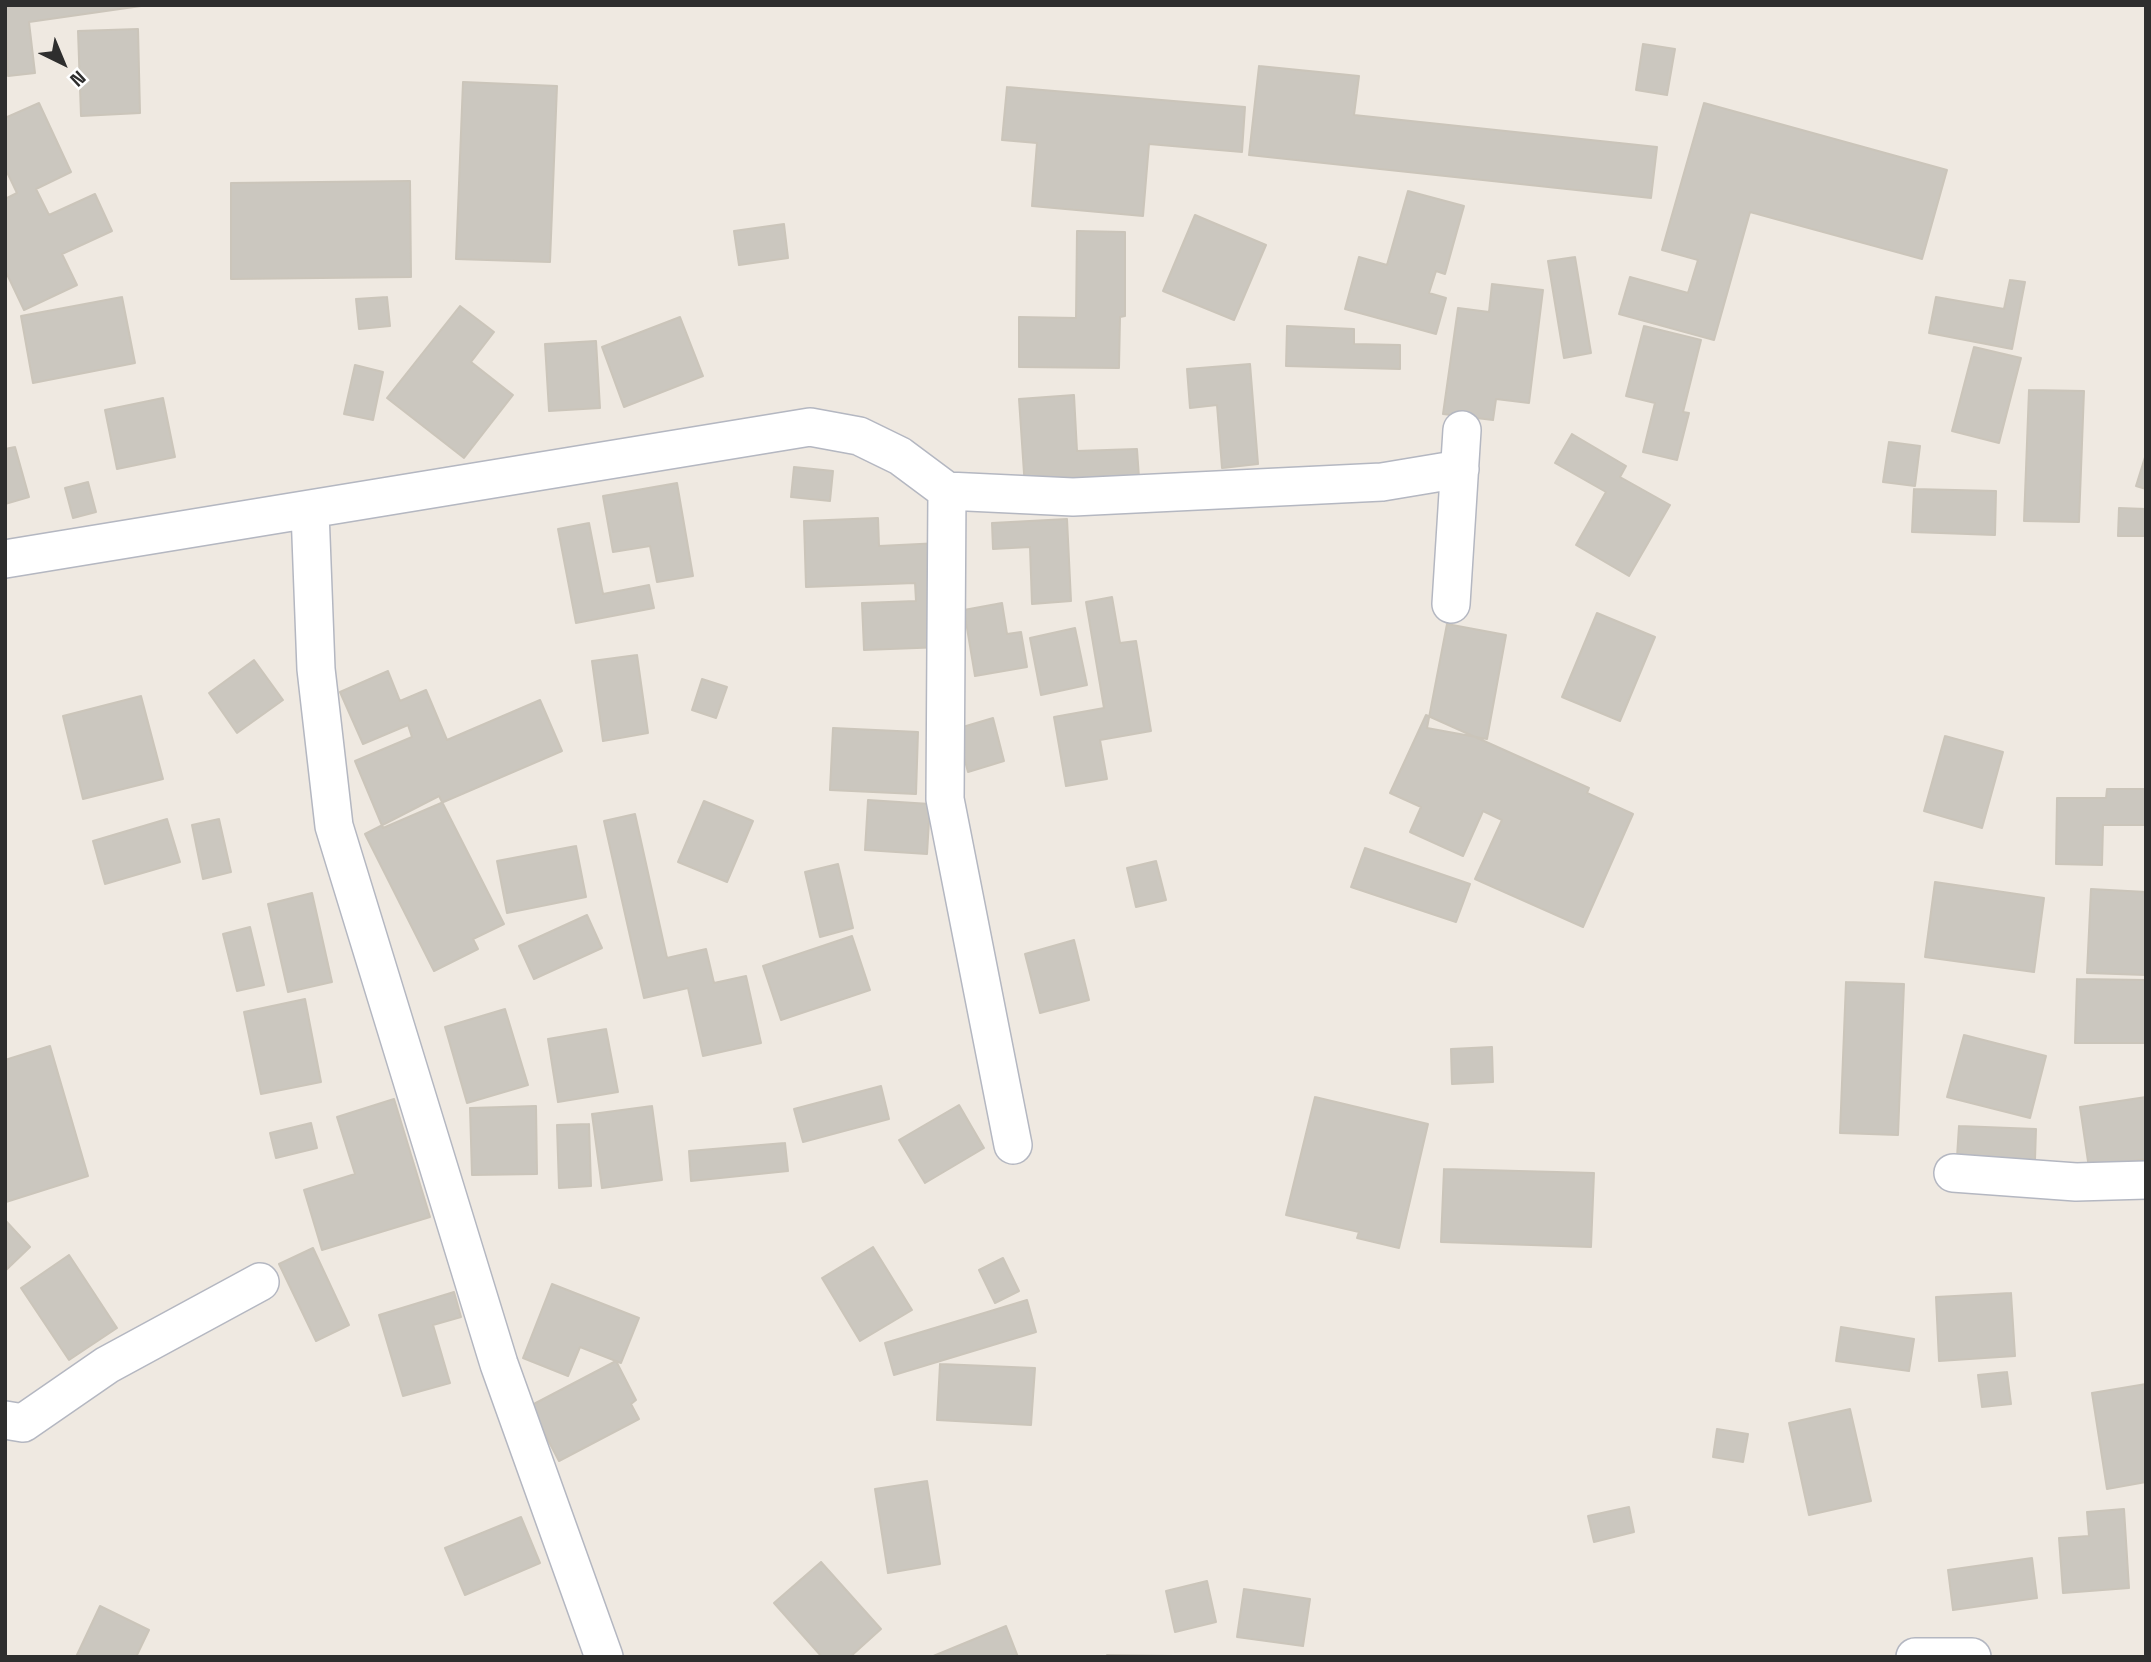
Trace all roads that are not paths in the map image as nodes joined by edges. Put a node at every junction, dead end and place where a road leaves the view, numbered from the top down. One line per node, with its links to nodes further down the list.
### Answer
1 (1462, 430): 2 (street)
2 (1460, 469): 3 (street); 6 (street)
3 (947, 491): 4 (street); 7 (street)
4 (310, 511): 5 (street); 12 (street)
5 (5, 559)
6 (1451, 604)
7 (1013, 1145)
8 (1953, 1173): 9 (street)
9 (2146, 1180)
10 (260, 1282): 11 (street)
11 (5, 1420)
12 (604, 1657)
13 (1915, 1657): 14 (street)
14 (1972, 1657)

